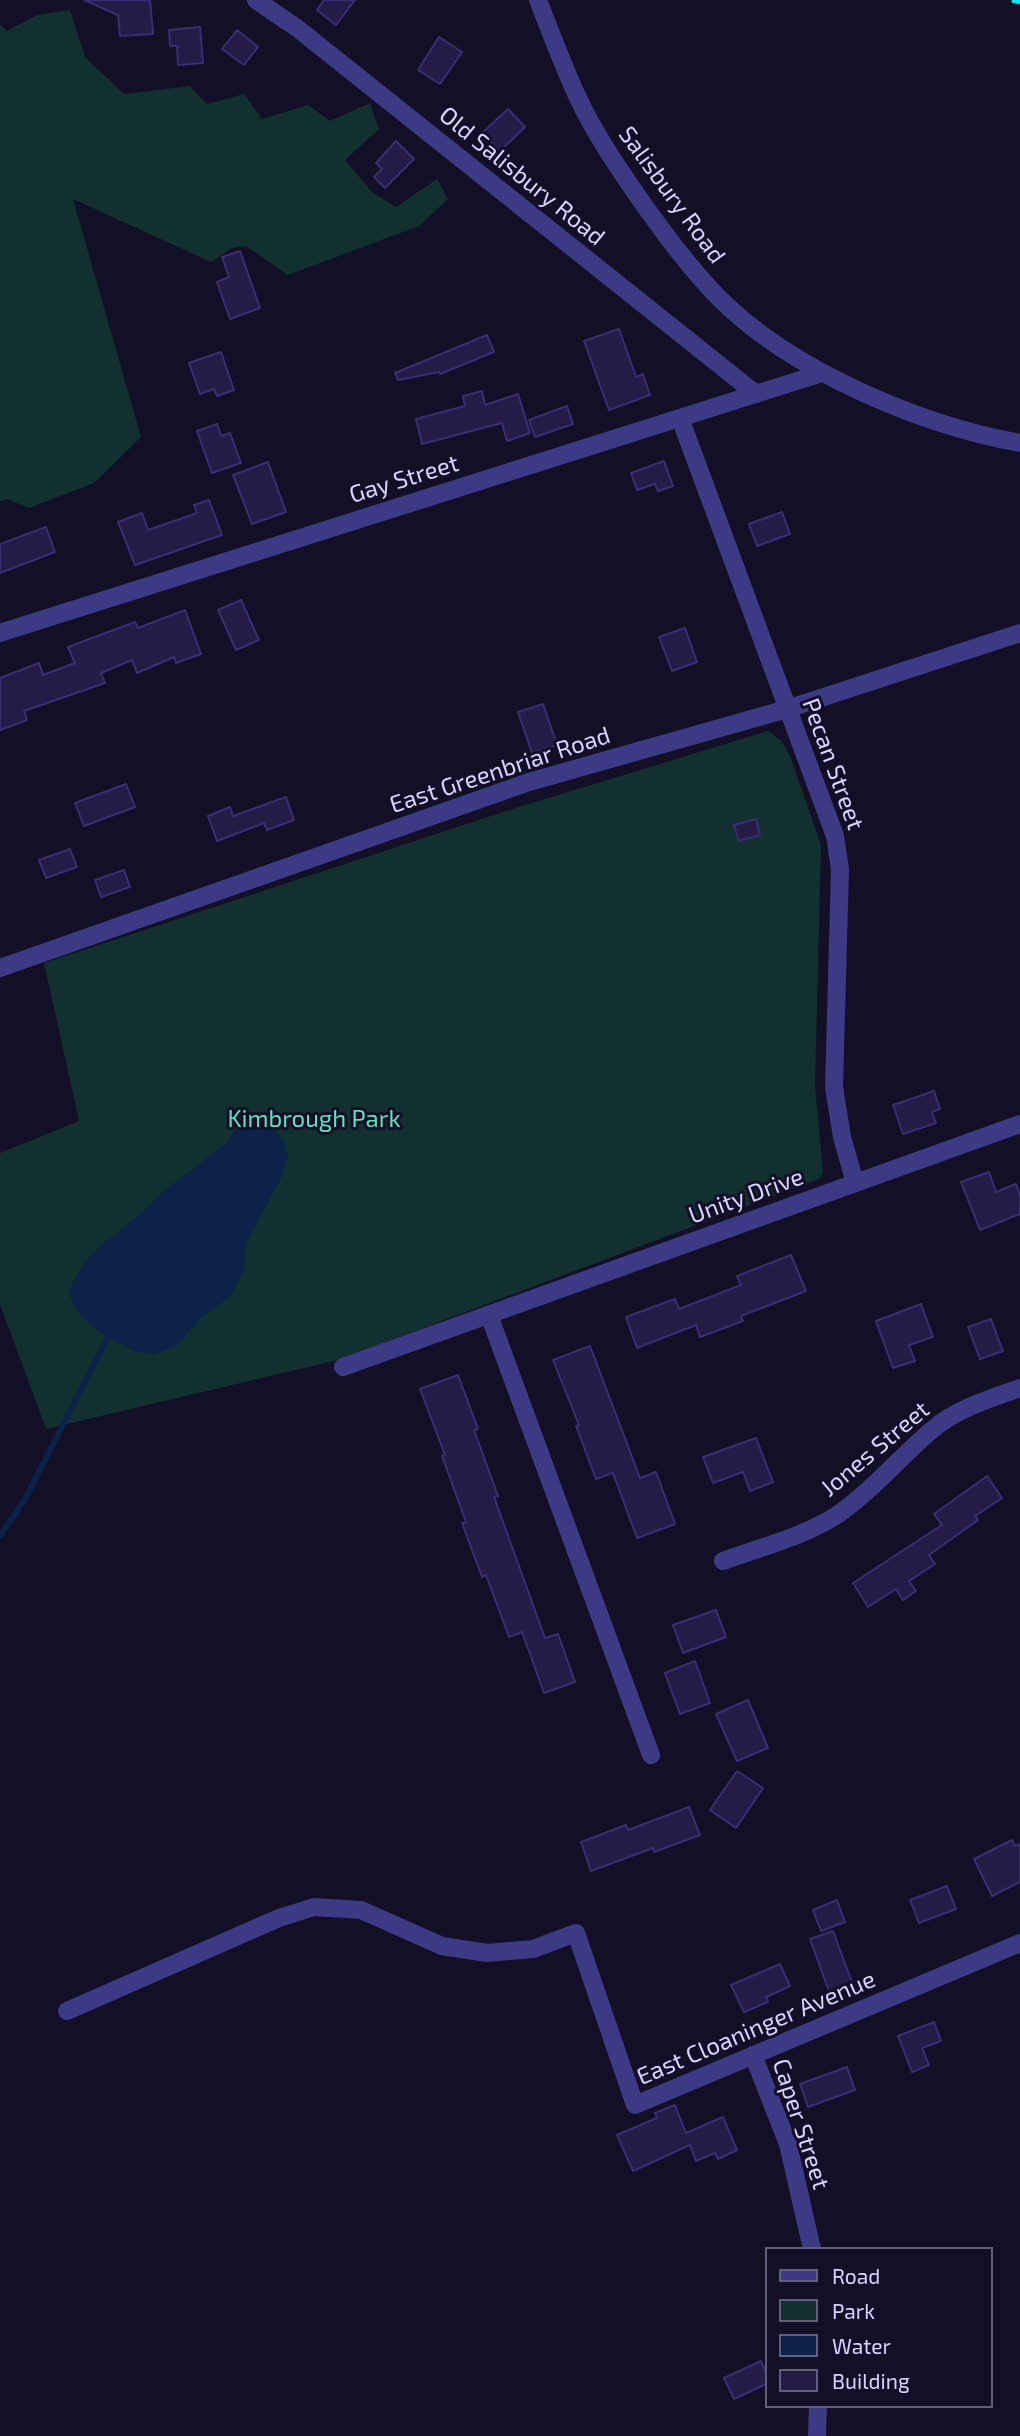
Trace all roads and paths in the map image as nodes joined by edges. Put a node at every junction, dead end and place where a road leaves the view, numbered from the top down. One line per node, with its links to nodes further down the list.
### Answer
1 (256, 0): 4 (street, Old Salisbury Road)
2 (538, 0): 3 (street, Salisbury Road)
3 (822, 373): 4 (street, Gay Street); 6 (street, Salisbury Road)
4 (756, 394): 5 (street, Gay Street)
5 (680, 418): 7 (street, Gay Street); 9 (street, Pecan Street)
6 (1020, 443)
7 (0, 633)
8 (1020, 633): 9 (street, East Greenbriar Road)
9 (787, 709): 10 (street, East Greenbriar Road); 12 (street, Pecan Street)
10 (0, 968)
11 (1020, 1124): 12 (street, Unity Drive)
12 (855, 1183): 13 (street, Unity Drive)
13 (489, 1315): 14 (street, Unity Drive); 17 (street)
14 (343, 1367)
15 (1020, 1388): 16 (street, Jones Street)
16 (723, 1561)
17 (651, 1755)
18 (1020, 1943): 20 (street, East Cloaninger Avenue)
19 (67, 2011): 20 (street, East Cloaninger Avenue)
20 (753, 2055): 21 (street, Caper Street)
21 (812, 2247)
22 (818, 2408): 23 (street)
23 (817, 2436)

